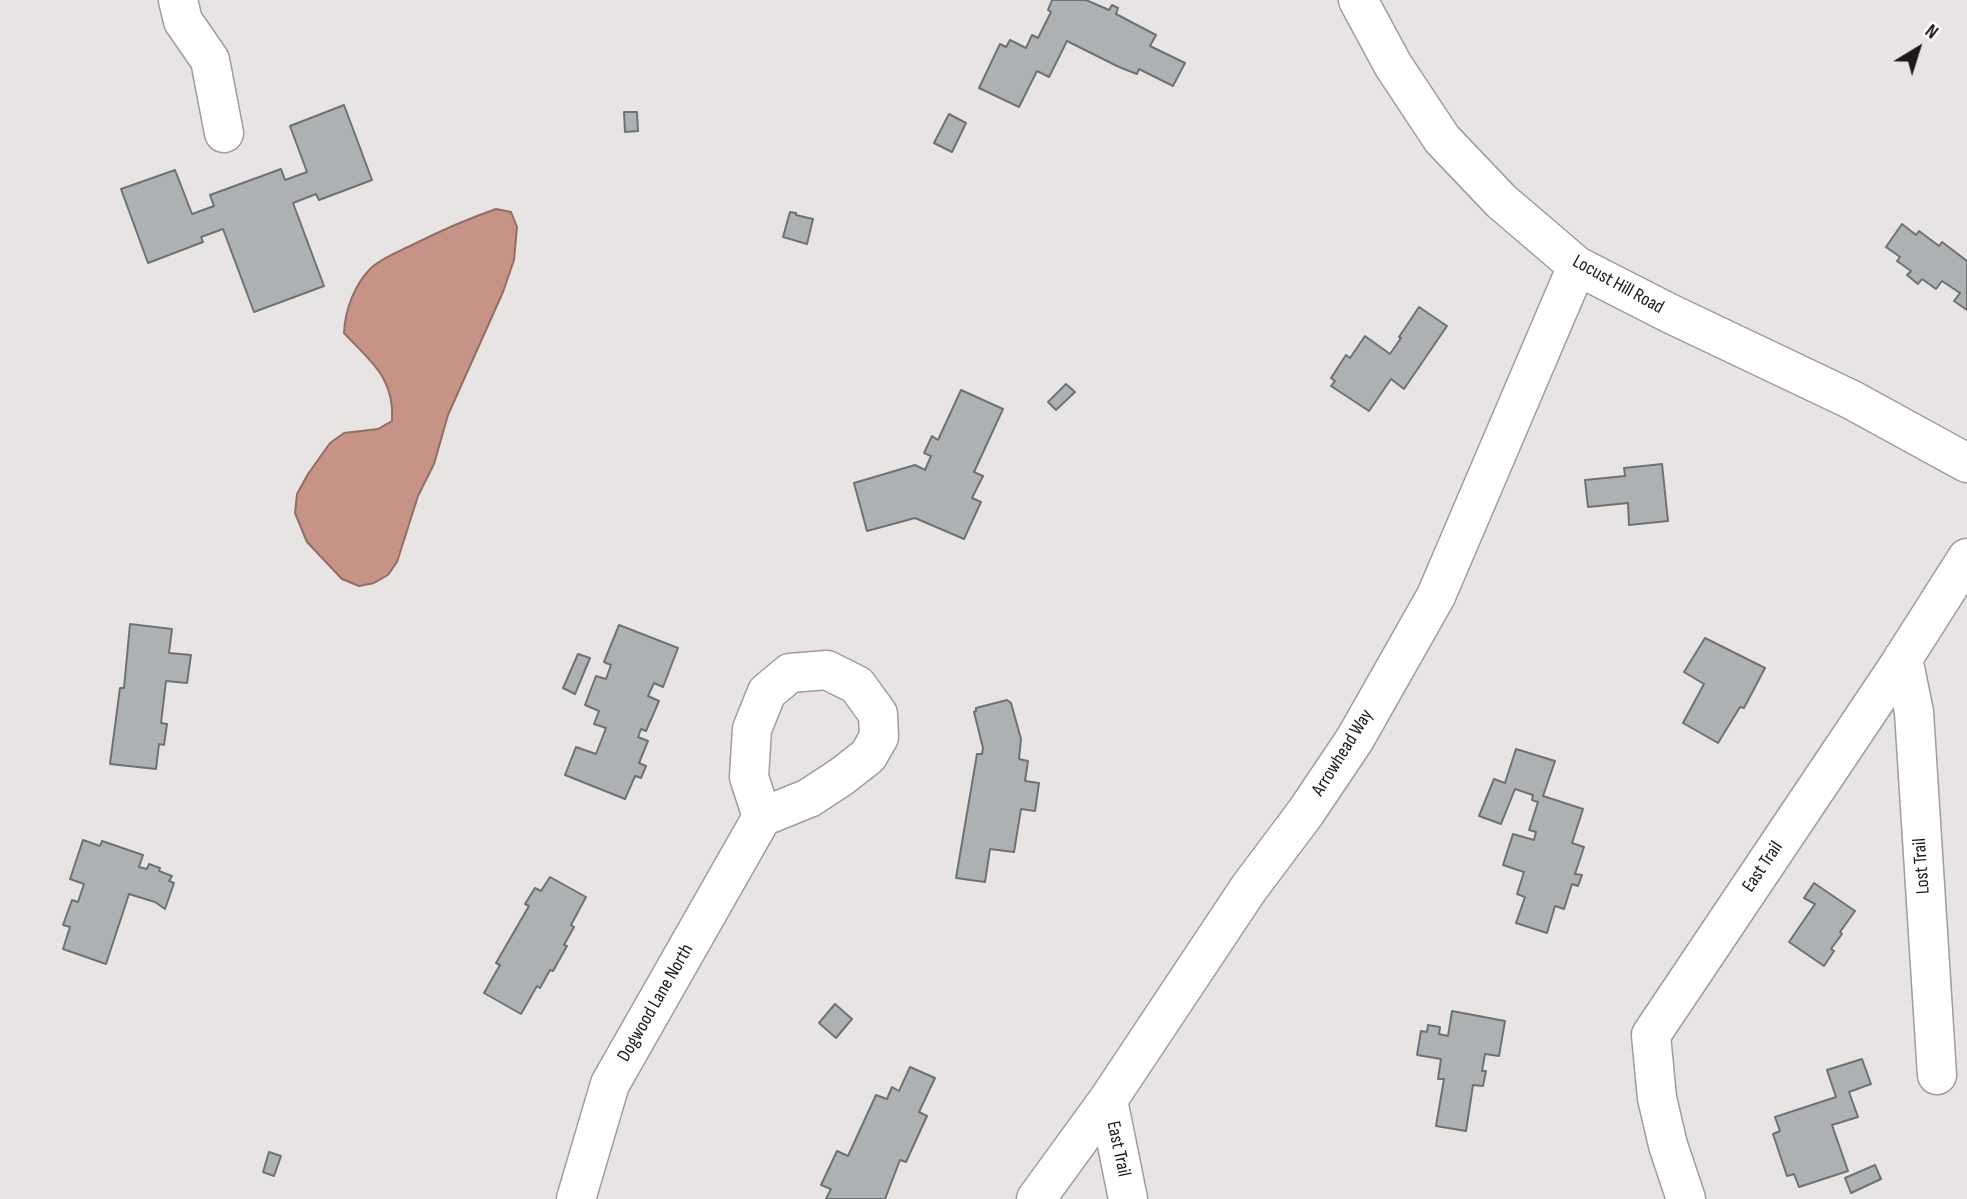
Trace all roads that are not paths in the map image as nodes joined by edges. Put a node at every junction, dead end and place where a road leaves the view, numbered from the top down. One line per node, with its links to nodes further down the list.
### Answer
1 (178, 0): 3 (street)
2 (1358, 0): 4 (street, Locust Hill Road)
3 (225, 133)
4 (1577, 265): 5 (street, Locust Hill Road); 10 (street, Arrowhead Way)
5 (1967, 463)
6 (1967, 558): 7 (street, East Trail)
7 (1903, 657): 9 (street, Lost Trail); 14 (street, East Trail)
8 (762, 817): 11 (street, Dogwood Lane North)
9 (1937, 1075)
10 (1108, 1100): 12 (street, Arrowhead Way); 13 (street, East Trail)
11 (576, 1199)
12 (1036, 1199)
13 (1128, 1199)
14 (1686, 1199)

